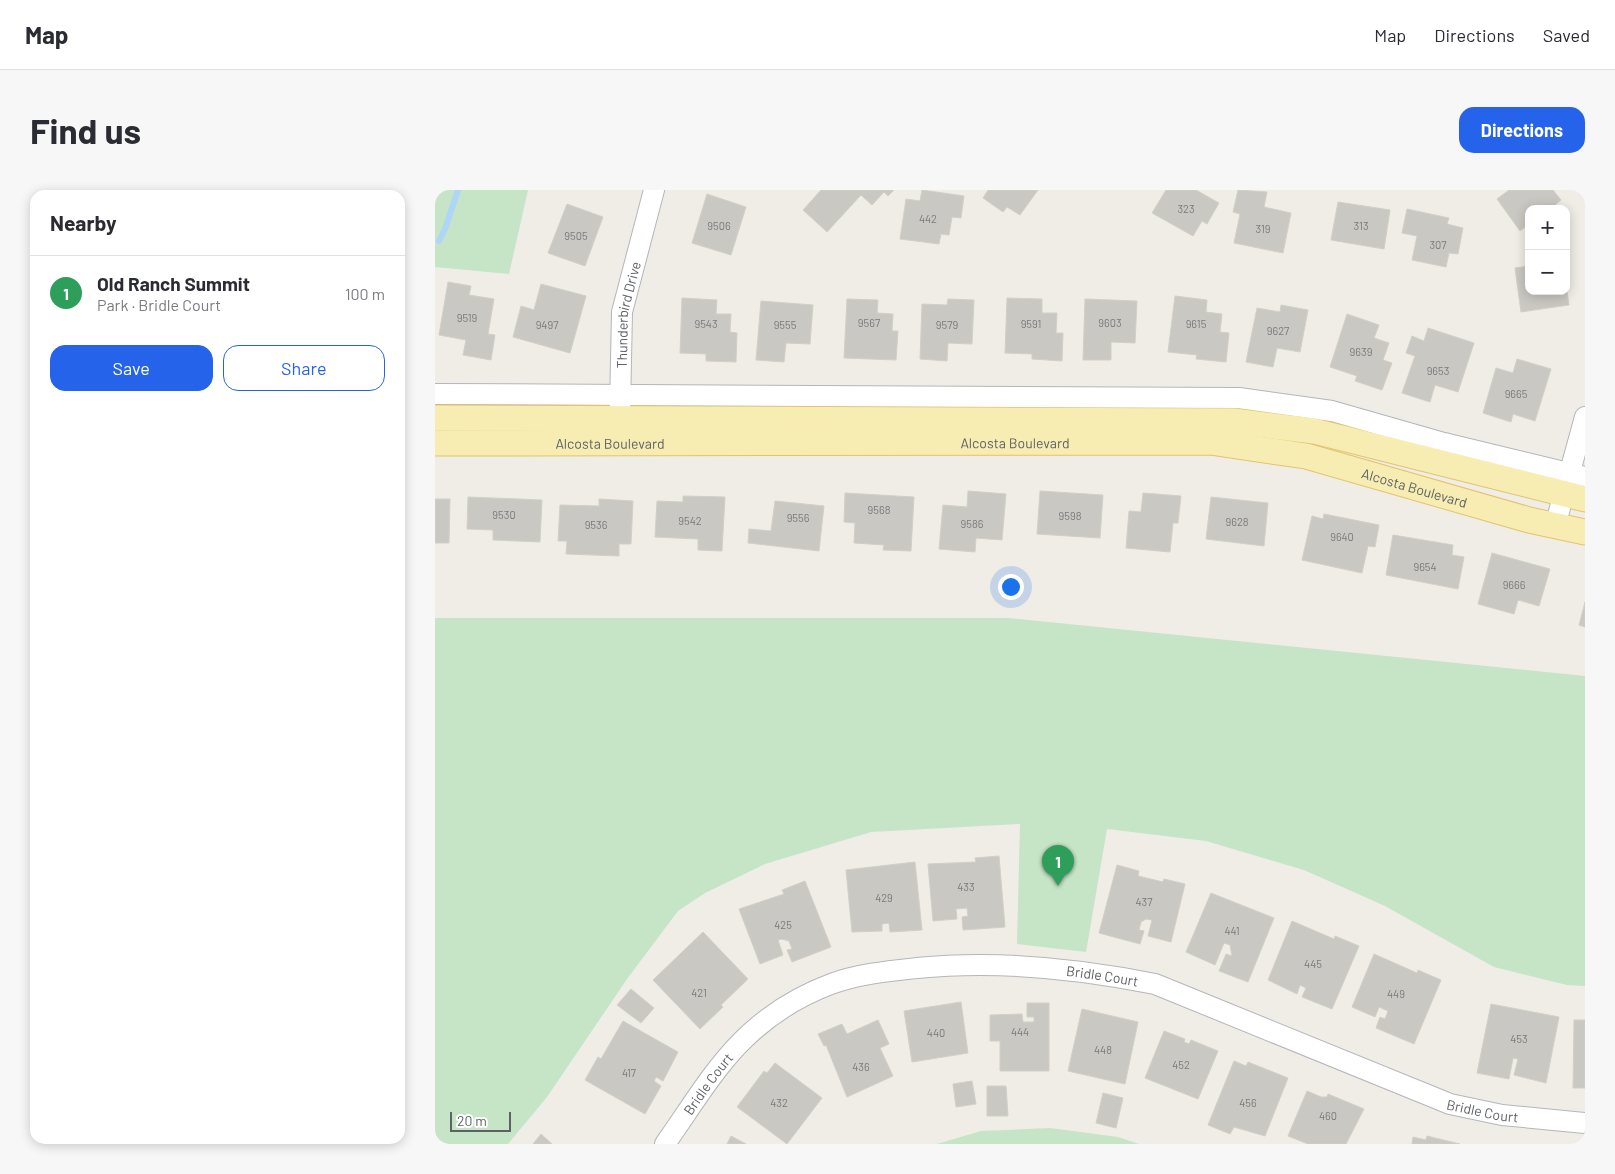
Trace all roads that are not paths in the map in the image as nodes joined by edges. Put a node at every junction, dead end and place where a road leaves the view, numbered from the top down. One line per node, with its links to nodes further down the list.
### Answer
1 (653, 190): 5 (street, Thunderbird Drive)
2 (435, 394): 5 (street, Alcosta Boulevard)
3 (1585, 417): 7 (street)
4 (435, 418): 5 (main road, Alcosta Boulevard)
5 (619, 419): 6 (main road, Alcosta Boulevard); 7 (main road, Alcosta Boulevard); 8 (main road, Alcosta Boulevard)
6 (435, 443)
7 (1575, 486): 8 (street)
8 (1555, 526): 9 (main road, Alcosta Boulevard)
9 (1585, 532)
10 (1585, 1123): 11 (street, Bridle Court)
11 (665, 1144)

